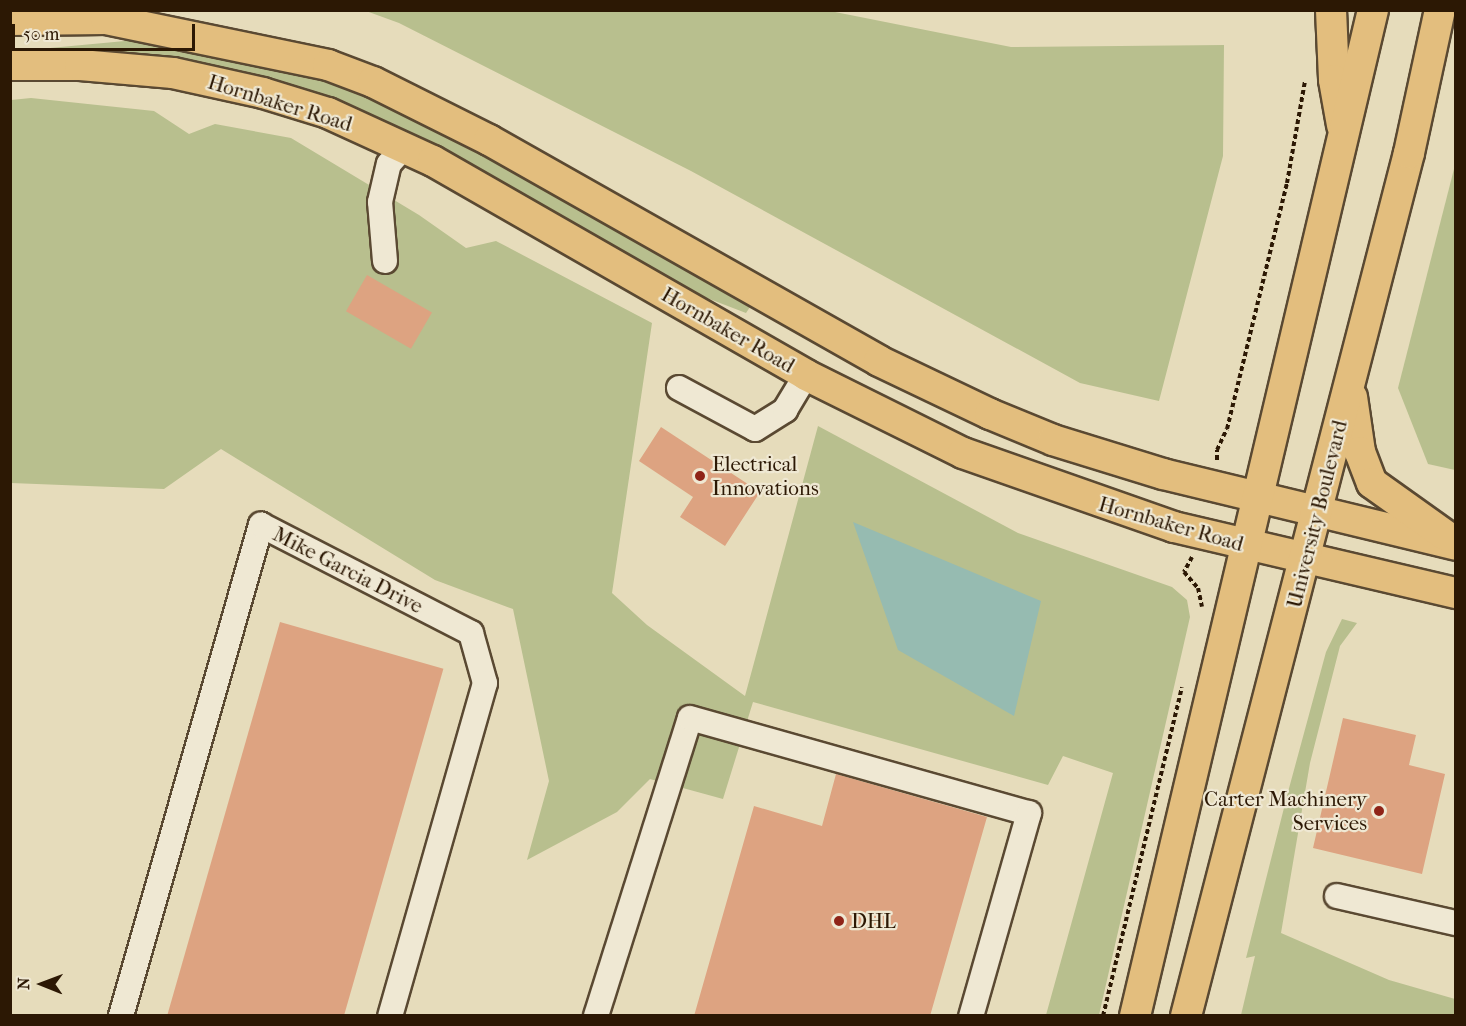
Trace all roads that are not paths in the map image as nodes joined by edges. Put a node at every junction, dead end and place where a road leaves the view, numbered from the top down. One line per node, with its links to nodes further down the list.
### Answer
1 (1331, 10): 6 (main road)
2 (1373, 10): 6 (main road)
3 (1440, 10): 10 (main road, University Boulevard)
4 (10, 20): 12 (main road, Hornbaker Road)
5 (10, 65): 7 (main road, Hornbaker Road)
6 (1344, 137): 12 (main road)
7 (404, 147): 8 (lane); 9 (main road, Hornbaker Road)
8 (385, 261)
9 (806, 375): 11 (lane); 15 (main road, Hornbaker Road)
10 (1350, 383): 13 (main road, University Boulevard); 14 (main road)
11 (679, 388)
12 (1257, 499): 13 (main road, Hornbaker Road); 15 (main road)
13 (1317, 512): 14 (main road, Hornbaker Road); 16 (main road, University Boulevard)
14 (1455, 543)
15 (1247, 546): 16 (main road, Hornbaker Road); 24 (main road)
16 (1304, 559): 17 (main road, Hornbaker Road); 25 (main road, University Boulevard)
17 (1455, 593)
18 (1337, 896): 19 (lane)
19 (1455, 922)
20 (121, 1016): 21 (lane, Mike Garcia Drive)
21 (390, 1016)
22 (596, 1016): 23 (lane)
23 (971, 1016)
24 (1135, 1016)
25 (1186, 1016)

